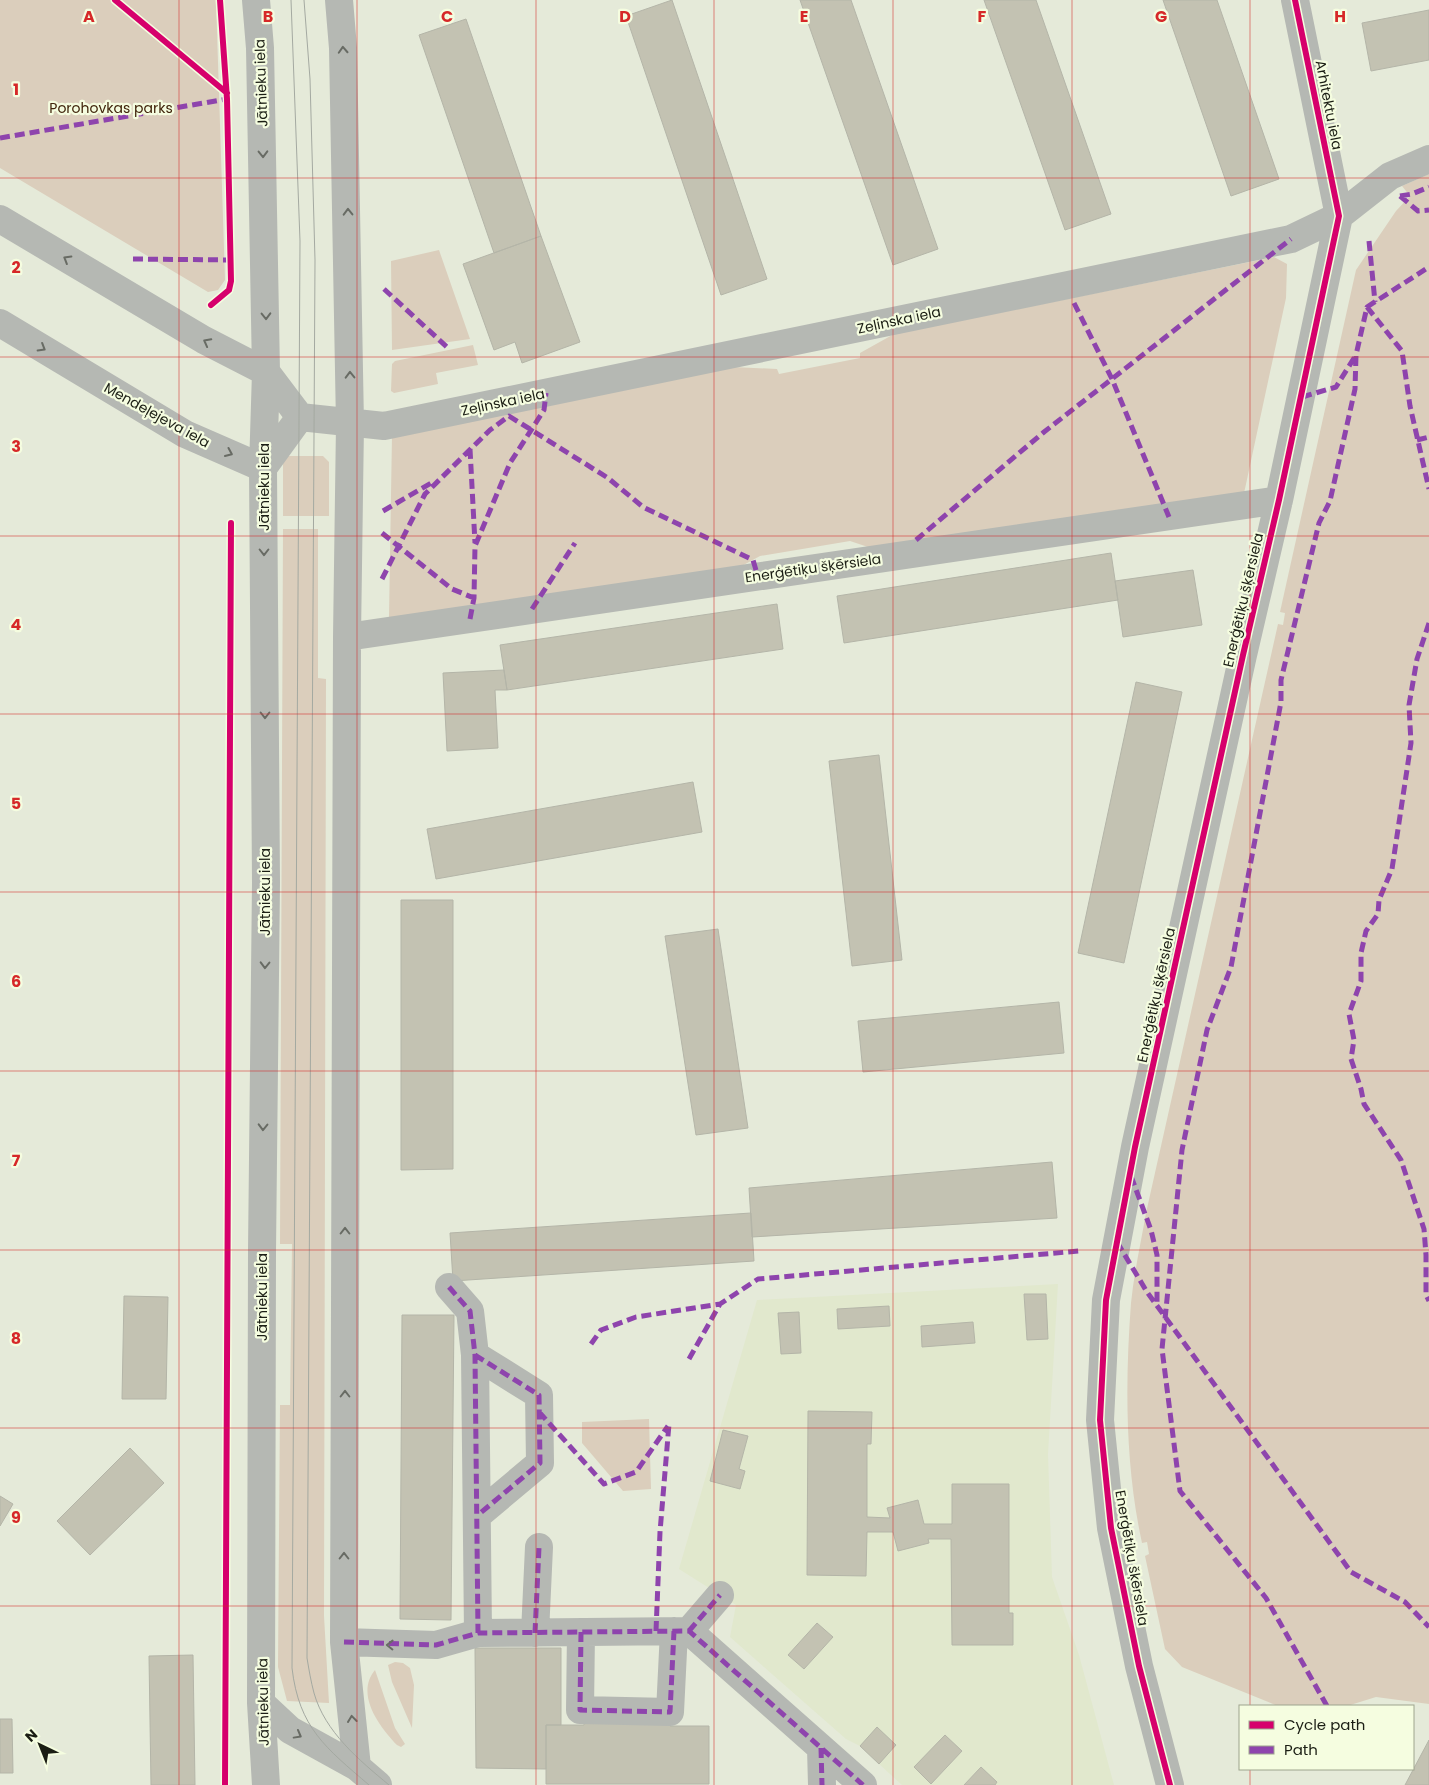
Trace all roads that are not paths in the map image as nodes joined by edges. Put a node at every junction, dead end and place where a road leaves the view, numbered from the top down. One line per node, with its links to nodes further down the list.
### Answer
1 (256, 0): 8 (street, Jātnieku iela, one-way to 8)
2 (339, 0): 10 (street, one-way to 2)
3 (1295, 0): 5 (street, Arhitektu iela)
4 (1429, 159): 5 (street, Zeļinska iela)
5 (1338, 216): 10 (street, Zeļinska iela); 12 (street, Enerģētiķu šķērsiela)
6 (0, 220): 8 (street, one-way to 6)
7 (0, 323): 11 (street, Mendeļejeva iela, one-way to 11)
8 (266, 372): 9 (street); 11 (street, Jātnieku iela)
9 (300, 417): 10 (street); 11 (street)
10 (350, 424): 13 (street)
11 (263, 468): 24 (street, Jātnieku iela, one-way to 24)
12 (1279, 500): 13 (street, Enerģētiķu šķērsiela); 30 (street, Enerģētiķu šķērsiela)
13 (347, 637): 23 (street, one-way to 13)
14 (449, 1287): 15 (street)
15 (475, 1355): 16 (street); 16 (street)
16 (478, 1516): 22 (street)
17 (539, 1547): 21 (street)
18 (720, 1595): 19 (street)
19 (682, 1631): 20 (street); 20 (street); 25 (street)
20 (581, 1632): 21 (street)
21 (535, 1633): 22 (street)
22 (478, 1634): 23 (street, one-way to 23)
23 (344, 1642): 26 (street, one-way to 23)
24 (261, 1703): 26 (street, one-way to 26); 27 (street, Jātnieku iela)
25 (821, 1748): 28 (street); 29 (street)
26 (365, 1778)
27 (266, 1785)
28 (822, 1785)
29 (863, 1785)
30 (1170, 1785)

